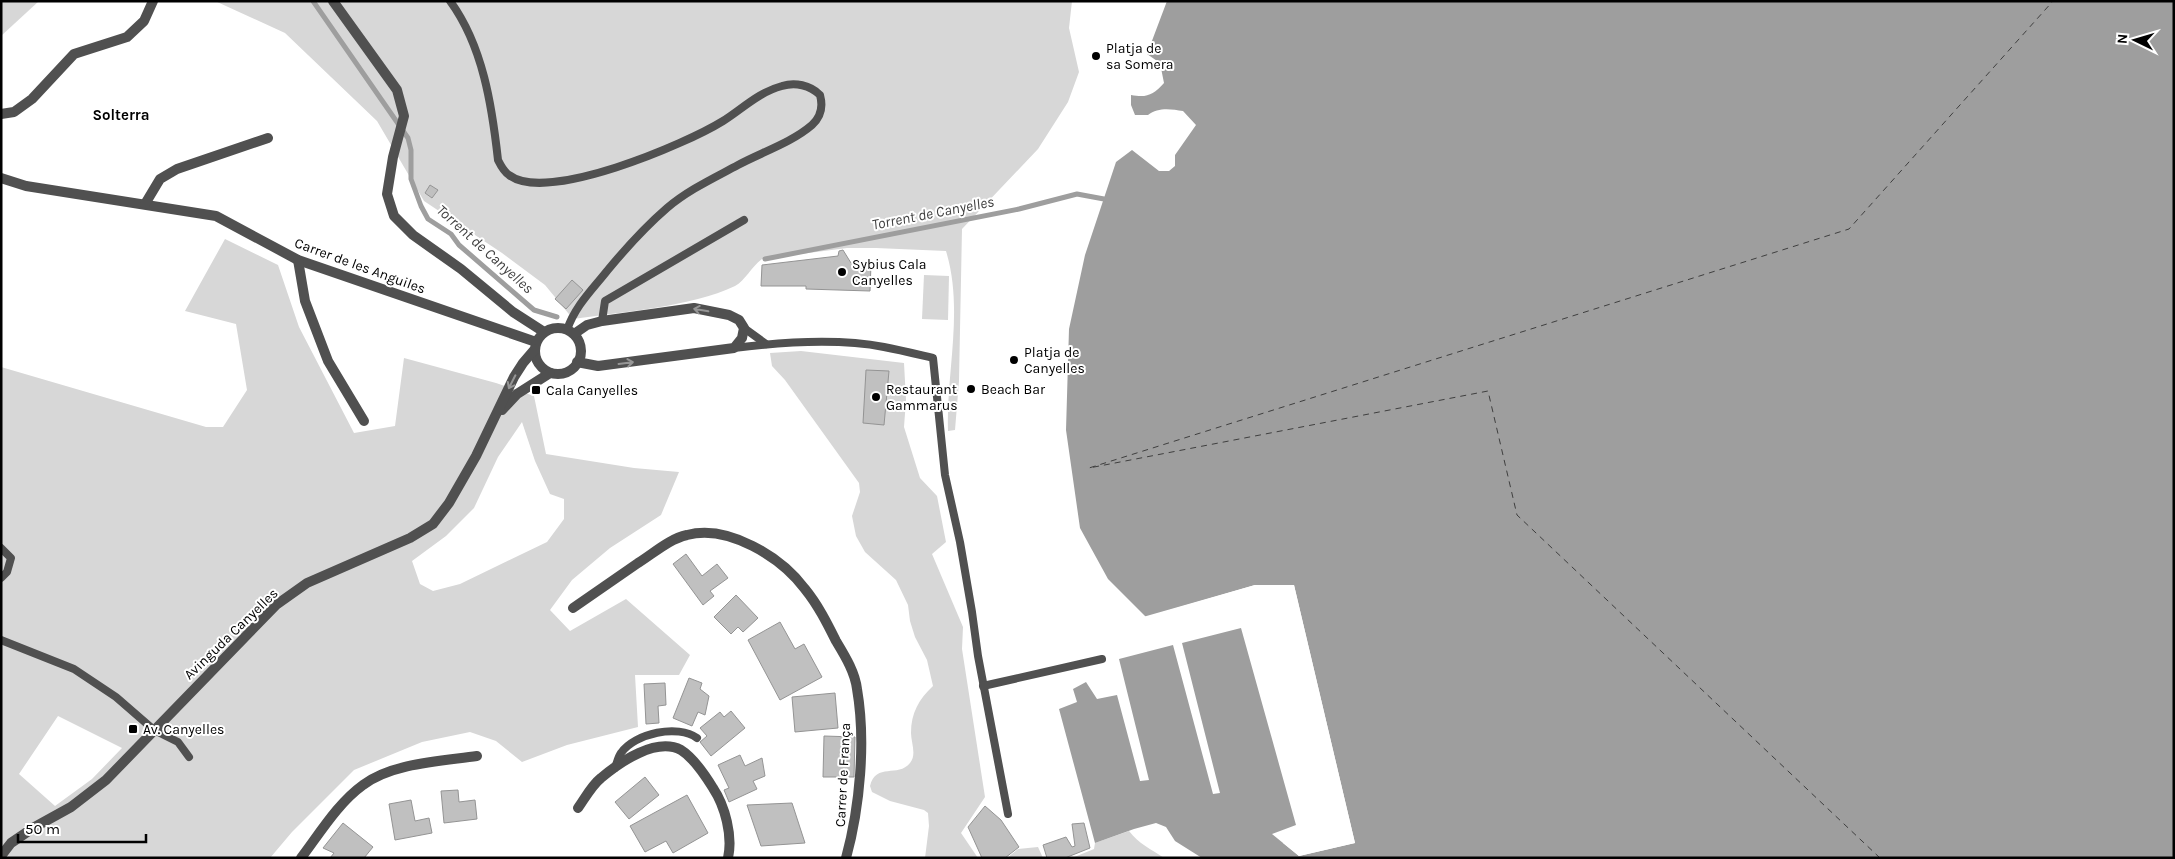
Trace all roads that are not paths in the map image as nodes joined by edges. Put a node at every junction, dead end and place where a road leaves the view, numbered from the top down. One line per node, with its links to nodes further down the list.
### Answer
1 (153, 1): 4 (street)
2 (333, 1): 12 (street)
3 (450, 1): 13 (lane)
4 (1, 114)
5 (268, 138): 7 (street)
6 (1, 178): 7 (street, Carrer de les Anguiles)
7 (145, 204): 9 (street, Carrer de les Anguiles)
8 (744, 220): 10 (lane)
9 (298, 260): 15 (street, Carrer de les Anguiles); 20 (street)
10 (602, 321): 11 (street, one-way to 10); 13 (street)
11 (744, 328): 14 (lane); 16 (street)
12 (544, 332): 13 (street); 15 (street)
13 (570, 332): 17 (street)
14 (766, 344): 16 (lane); 26 (lane)
15 (536, 346): 18 (street); 19 (street, Avinguda Canyelles, one-way to 19)
16 (734, 348): 17 (street, one-way to 16)
17 (577, 362): 18 (street)
18 (550, 372): 19 (street, Avinguda Canyelles)
19 (494, 418): 27 (street, Avinguda Canyelles)
20 (364, 421)
21 (1, 548): 22 (lane)
22 (1, 578)
23 (573, 608): 37 (street, Carrer de França)
24 (1, 640): 27 (lane)
25 (1102, 659): 26 (lane)
26 (983, 686): 33 (lane)
27 (154, 730): 30 (lane); 34 (street, Avinguda Canyelles)
28 (697, 738): 31 (lane)
29 (478, 756): 35 (street)
30 (189, 757)
31 (615, 768): 32 (street); 36 (street)
32 (578, 808)
33 (1008, 814)
34 (1, 856)
35 (301, 858)
36 (728, 858)
37 (846, 858)

